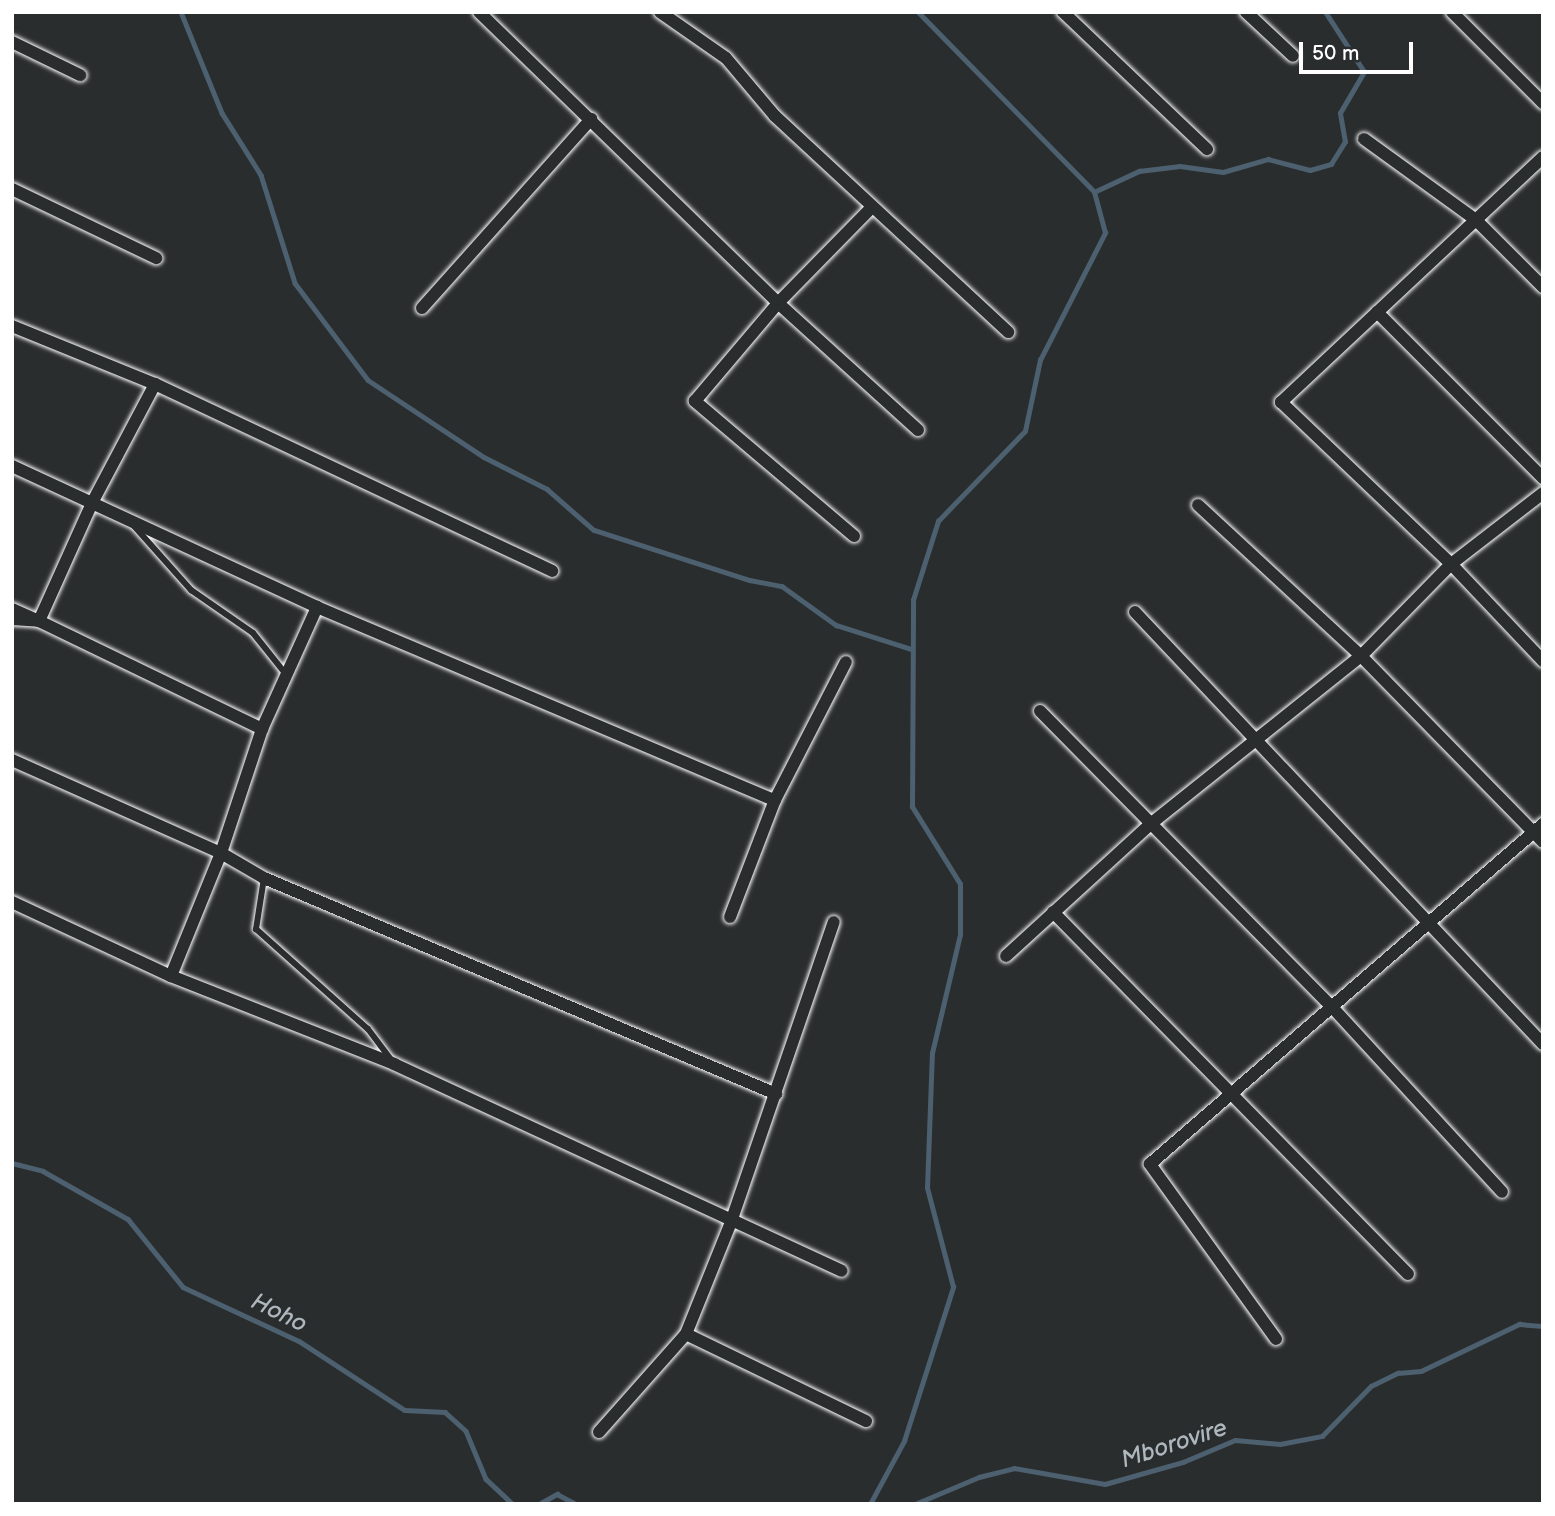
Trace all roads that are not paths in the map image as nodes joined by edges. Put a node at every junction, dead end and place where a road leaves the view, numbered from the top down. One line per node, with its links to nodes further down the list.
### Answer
1 (480, 12): 10 (street)
2 (1063, 12): 12 (street)
3 (1246, 12): 7 (street)
4 (1452, 12): 9 (street)
5 (665, 14): 15 (street)
6 (12, 42): 8 (street)
7 (1293, 56)
8 (80, 75)
9 (1543, 103)
10 (591, 118): 19 (street); 20 (street)
11 (1364, 139): 16 (street)
12 (1207, 149)
13 (1543, 157): 16 (street)
14 (12, 189): 17 (street)
15 (872, 207): 19 (street); 23 (street)
16 (1476, 220): 18 (street); 21 (street)
17 (156, 258)
18 (1543, 287)
19 (778, 303): 25 (street); 32 (street)
20 (422, 308)
21 (1377, 312): 27 (street); 33 (street)
22 (12, 326): 24 (street)
23 (1008, 332)
24 (155, 384): 29 (street); 34 (street)
25 (918, 430)
26 (12, 466): 29 (street)
27 (1543, 478)
28 (1543, 493): 33 (street)
29 (92, 503): 31 (street); 39 (street)
30 (1198, 505): 40 (street)
31 (128, 519): 35 (street); 43 (lane)
32 (854, 536)
33 (1451, 564): 40 (street); 41 (street)
34 (552, 571)
35 (317, 607): 43 (street); 48 (street)
36 (12, 609): 39 (street)
37 (1135, 612): 46 (street)
38 (12, 619): 39 (street)
39 (39, 621): 45 (street)
40 (1361, 656): 46 (street); 50 (street)
41 (1543, 661)
42 (846, 662): 48 (street)
43 (285, 673): 45 (street)
44 (1040, 711): 49 (street)
45 (262, 729): 52 (street)
46 (1258, 742): 49 (street); 58 (street)
47 (12, 760): 52 (street)
48 (775, 800): 56 (street)
49 (1153, 822): 55 (street); 61 (street)
50 (1538, 828): 51 (street); 58 (street)
51 (1543, 842)
52 (221, 853): 53 (street); 60 (street)
53 (264, 878): 63 (lane); 65 (street)
54 (12, 902): 60 (street)
55 (1053, 912): 59 (street); 64 (street)
56 (730, 917)
57 (834, 922): 65 (street)
58 (1432, 922): 61 (street); 62 (street)
59 (1006, 956)
60 (171, 976): 63 (street)
61 (1332, 1007): 64 (street); 66 (street)
62 (1543, 1044)
63 (394, 1064): 67 (street)
64 (1232, 1093): 69 (street); 71 (street)
65 (776, 1094): 67 (street)
66 (1502, 1192)
67 (732, 1222): 68 (street); 70 (street)
68 (841, 1271)
69 (1408, 1274)
70 (685, 1334): 72 (street); 73 (street)
71 (1276, 1339)
72 (866, 1421)
73 (599, 1432)

